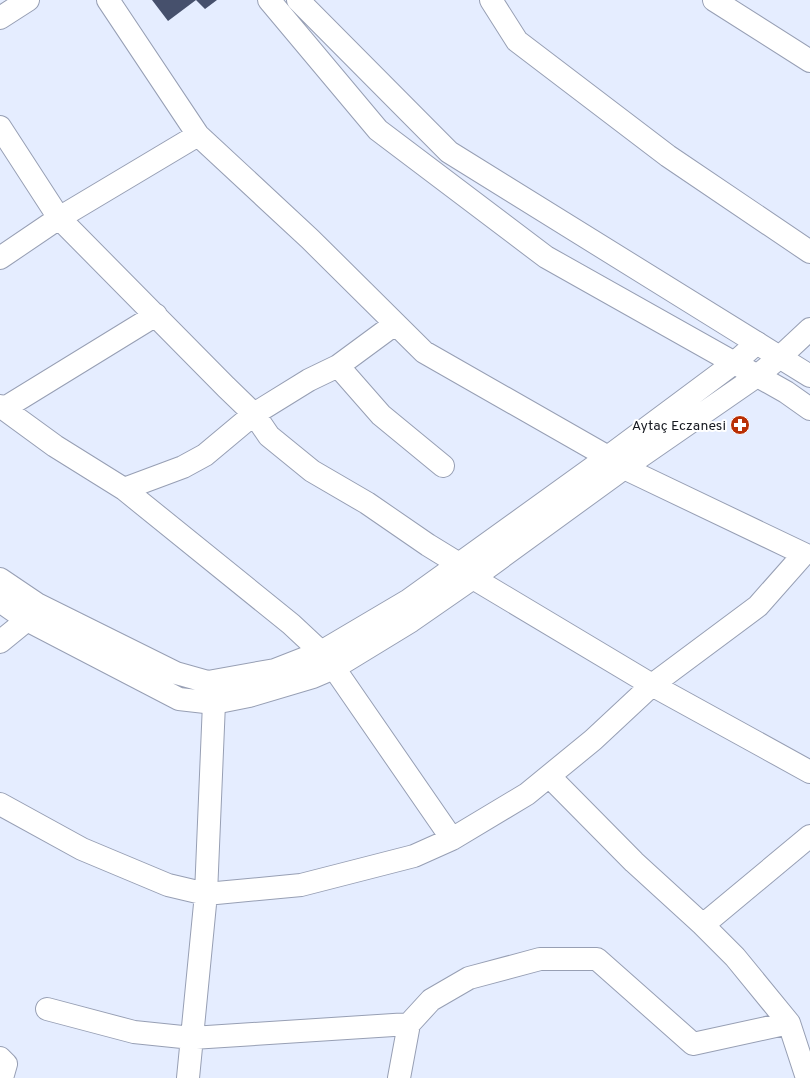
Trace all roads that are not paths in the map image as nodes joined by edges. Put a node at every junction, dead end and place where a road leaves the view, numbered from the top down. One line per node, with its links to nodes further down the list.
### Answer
1 (28, 0): 7 (street)
2 (108, 0): 10 (street)
3 (269, 0): 19 (street)
4 (491, 0): 12 (street)
5 (714, 0): 8 (street)
6 (300, 1): 17 (street)
7 (0, 18)
8 (810, 61)
9 (0, 127): 11 (street)
10 (198, 135): 11 (street); 15 (street)
11 (59, 218): 13 (street); 14 (street)
12 (810, 252)
13 (0, 258)
14 (156, 315): 23 (street); 25 (street)
15 (395, 324): 20 (street); 26 (street)
16 (810, 329): 18 (street)
17 (757, 343): 18 (street); 19 (street)
18 (780, 357): 21 (street); 22 (street)
19 (734, 363): 21 (street); 26 (street)
20 (338, 366): 25 (street); 27 (street)
21 (757, 376): 24 (street); 26 (street)
22 (810, 376)
23 (2, 408): 28 (street)
24 (810, 410)
25 (254, 414): 28 (street); 30 (street)
26 (616, 463): 29 (street); 30 (street)
27 (443, 466)
28 (124, 489): 35 (street)
29 (807, 556): 37 (street)
30 (466, 571): 35 (street); 37 (street)
31 (0, 579): 36 (street)
32 (0, 601): 33 (street)
33 (27, 620): 34 (street); 38 (street)
34 (0, 642)
35 (328, 660): 36 (street); 38 (street); 43 (street)
36 (208, 682): 38 (street)
37 (652, 685): 39 (street); 40 (street)
38 (214, 703): 44 (street)
39 (810, 772)
40 (549, 776): 43 (street); 45 (street)
41 (0, 804): 44 (street)
42 (810, 836): 45 (street)
43 (452, 839): 44 (street)
44 (206, 894): 49 (street)
45 (703, 925): 47 (street)
46 (47, 1009): 49 (street)
47 (789, 1023): 48 (street); 54 (street)
48 (409, 1024): 49 (street); 53 (street)
49 (192, 1038): 52 (street)
50 (0, 1058): 51 (street)
51 (2, 1078)
52 (188, 1078)
53 (399, 1078)
54 (807, 1078)

